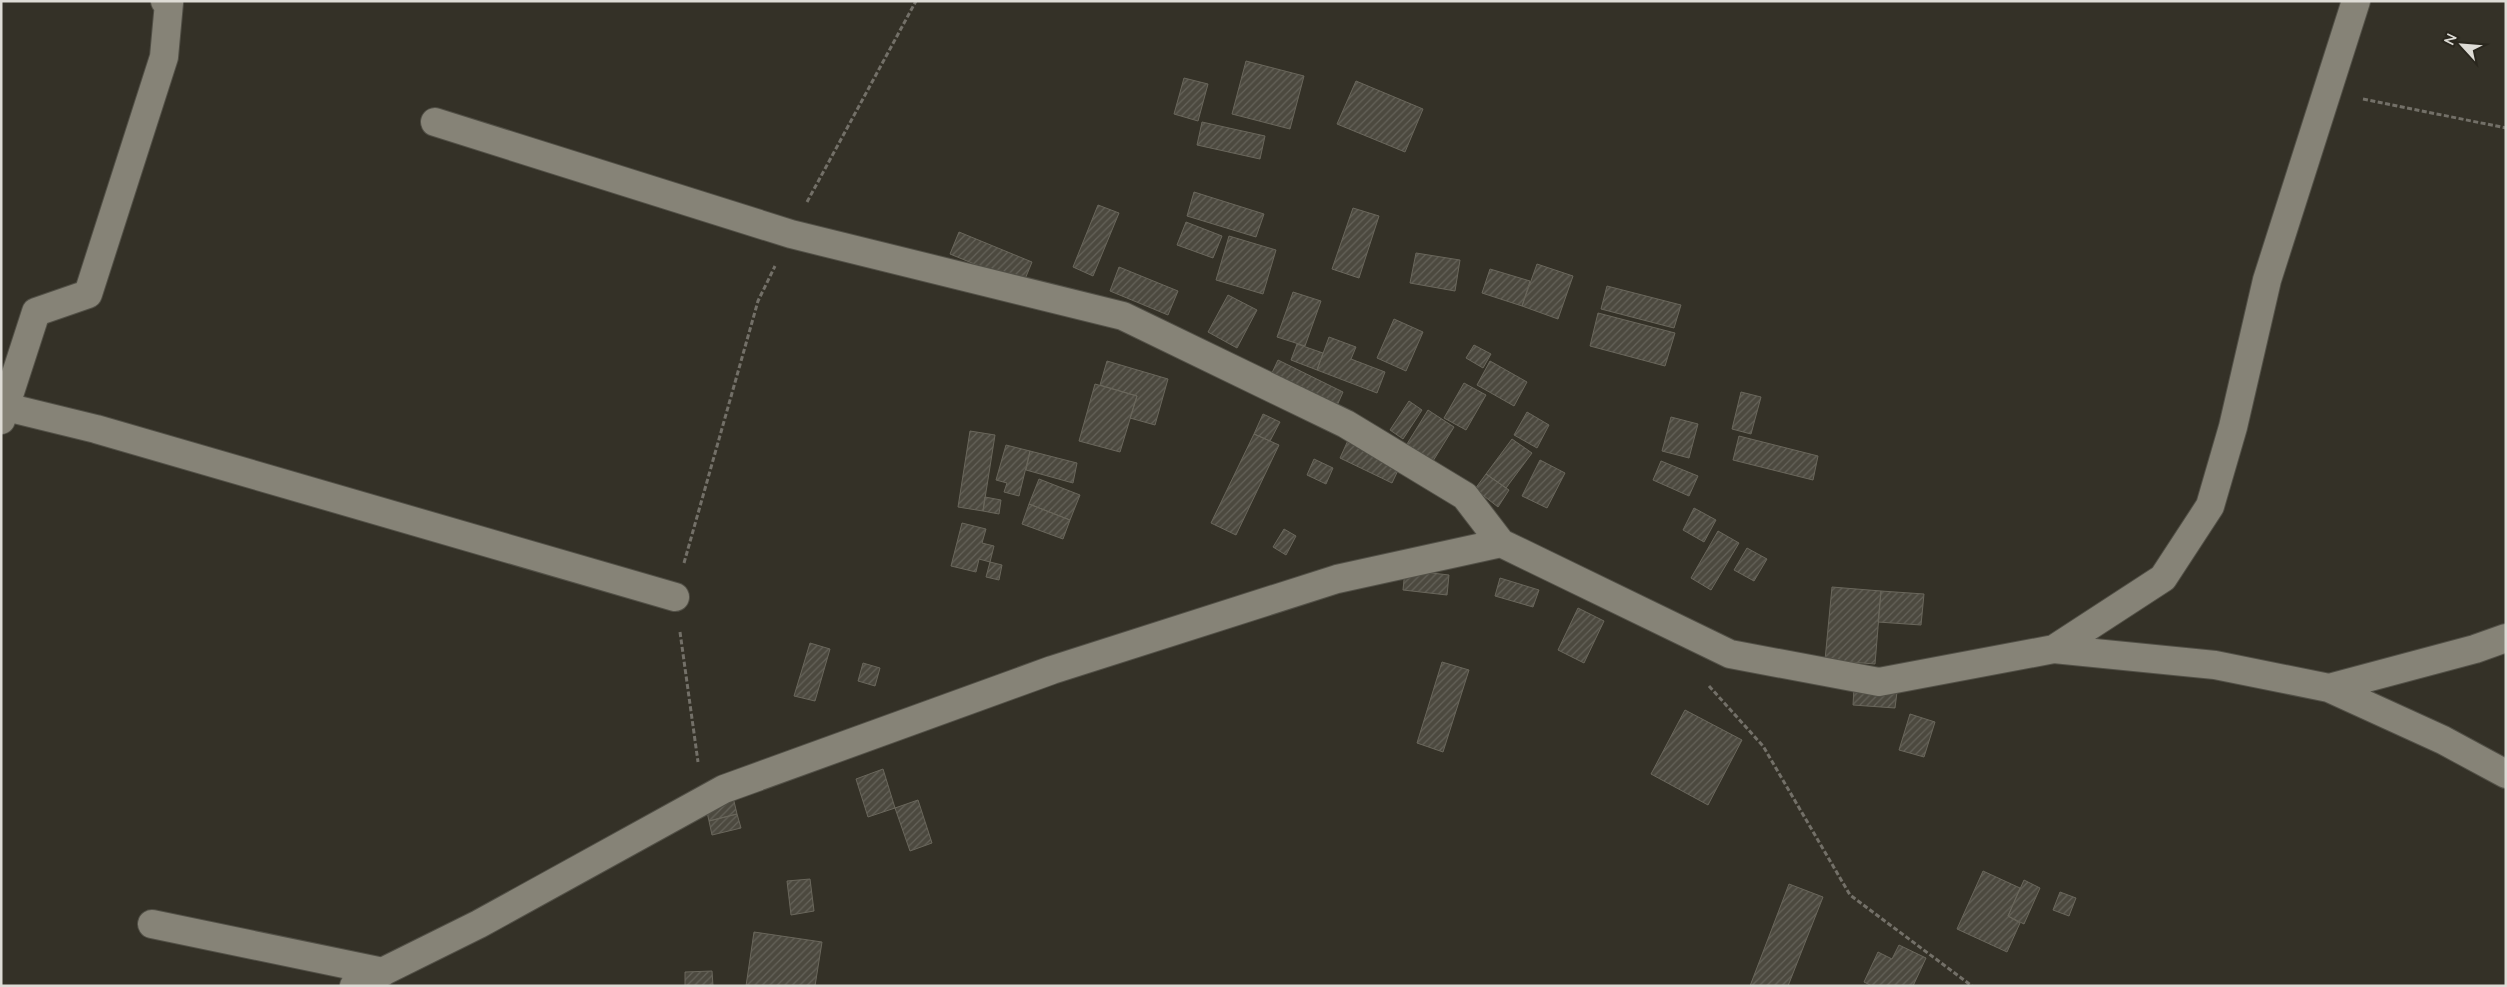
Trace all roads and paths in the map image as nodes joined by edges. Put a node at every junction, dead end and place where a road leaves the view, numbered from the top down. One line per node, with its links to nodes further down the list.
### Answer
1 (165, 1): 8 (street)
2 (916, 1): 7 (path)
3 (2356, 1): 4 (street)
4 (2328, 92): 6 (path); 12 (street)
5 (435, 122): 7 (street)
6 (2506, 128)
7 (791, 234): 9 (street); 10 (path)
8 (3, 413): 10 (street)
9 (1501, 543): 12 (street); 16 (street)
10 (675, 597): 16 (path)
11 (2506, 638): 14 (street)
12 (2054, 649): 14 (street)
13 (1703, 679): 20 (path)
14 (2329, 688): 15 (street)
15 (2506, 774)
16 (704, 800): 18 (street)
17 (152, 924): 18 (street)
18 (383, 972): 19 (street)
19 (354, 986)
20 (1972, 986)

